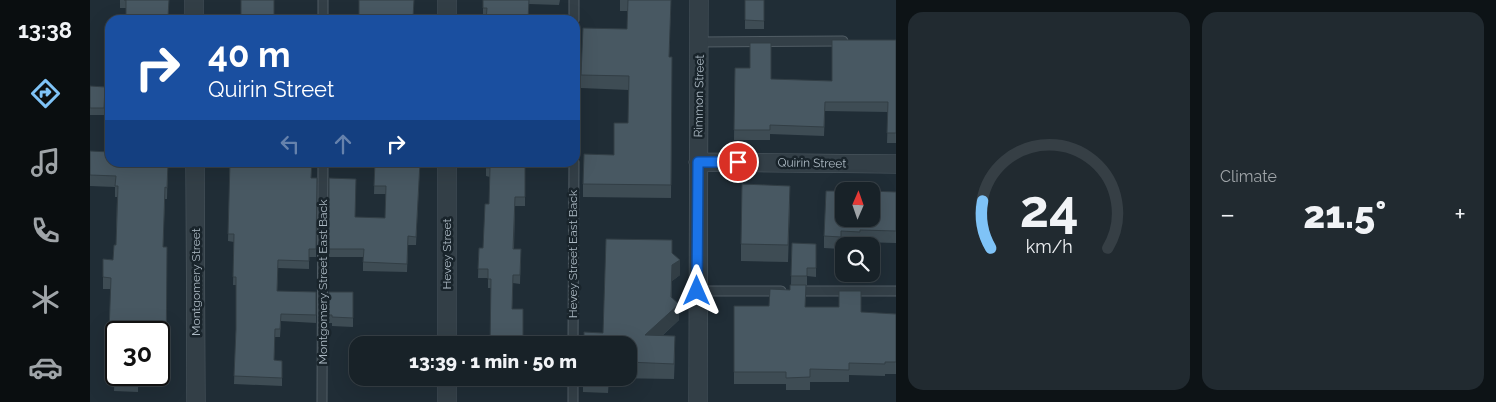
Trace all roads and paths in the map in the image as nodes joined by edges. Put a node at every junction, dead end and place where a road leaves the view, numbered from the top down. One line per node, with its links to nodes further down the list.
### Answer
1 (194, 0): 6 (street)
2 (323, 0): 7 (lane)
3 (447, 0): 8 (street)
4 (574, 0): 9 (lane)
5 (699, 0): 10 (street, Rimmon Street)
6 (194, 15)
7 (323, 15)
8 (447, 15)
9 (574, 15)
10 (699, 42): 11 (lane); 12 (street, Rimmon Street)
11 (857, 42)
12 (698, 162): 13 (street, Quirin Street); 18 (street, Rimmon Street)
13 (896, 164)
14 (195, 167): 24 (street, Montgomery Street)
15 (323, 167): 25 (lane, Montgomery Street East Back)
16 (447, 167): 20 (street, Hevey Street)
17 (574, 167): 21 (lane, Hevey Street East Back)
18 (697, 291): 19 (lane); 28 (street, Rimmon Street)
19 (896, 291)
20 (447, 336)
21 (573, 336)
22 (447, 386): 26 (street)
23 (573, 386): 27 (lane)
24 (196, 402)
25 (322, 402)
26 (447, 402)
27 (573, 402)
28 (698, 402)

